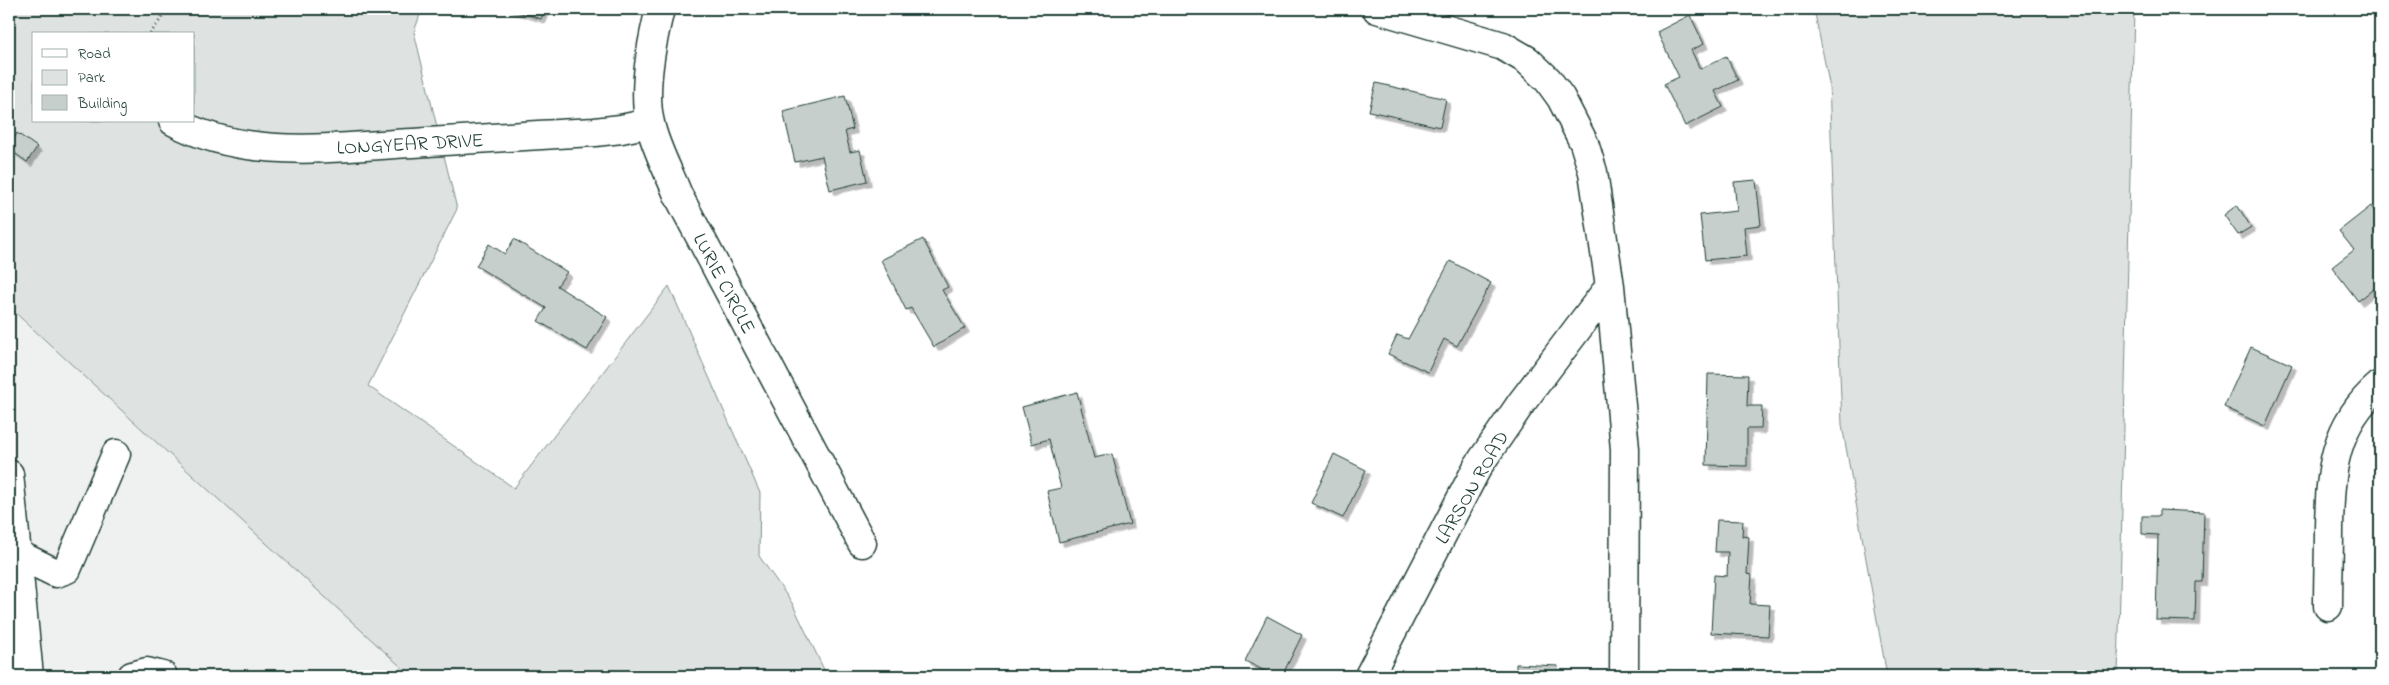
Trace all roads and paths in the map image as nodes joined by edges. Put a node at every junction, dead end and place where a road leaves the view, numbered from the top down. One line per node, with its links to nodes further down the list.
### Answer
1 (168, 9): 4 (path)
2 (660, 9): 6 (street, LURIE CIRCLE)
3 (1378, 9): 7 (street)
4 (151, 32)
5 (175, 122): 6 (street, LONGYEAR DRIVE)
6 (650, 123): 11 (street, LURIE CIRCLE)
7 (1610, 286): 17 (street, LARSON ROAD); 18 (street)
8 (2380, 385): 13 (street)
9 (116, 454): 12 (street)
10 (9, 474): 12 (street)
11 (862, 543)
12 (17, 554): 14 (street)
13 (2328, 606)
14 (30, 676)
15 (132, 676): 16 (street)
16 (163, 676)
17 (1369, 676)
18 (1624, 676)

